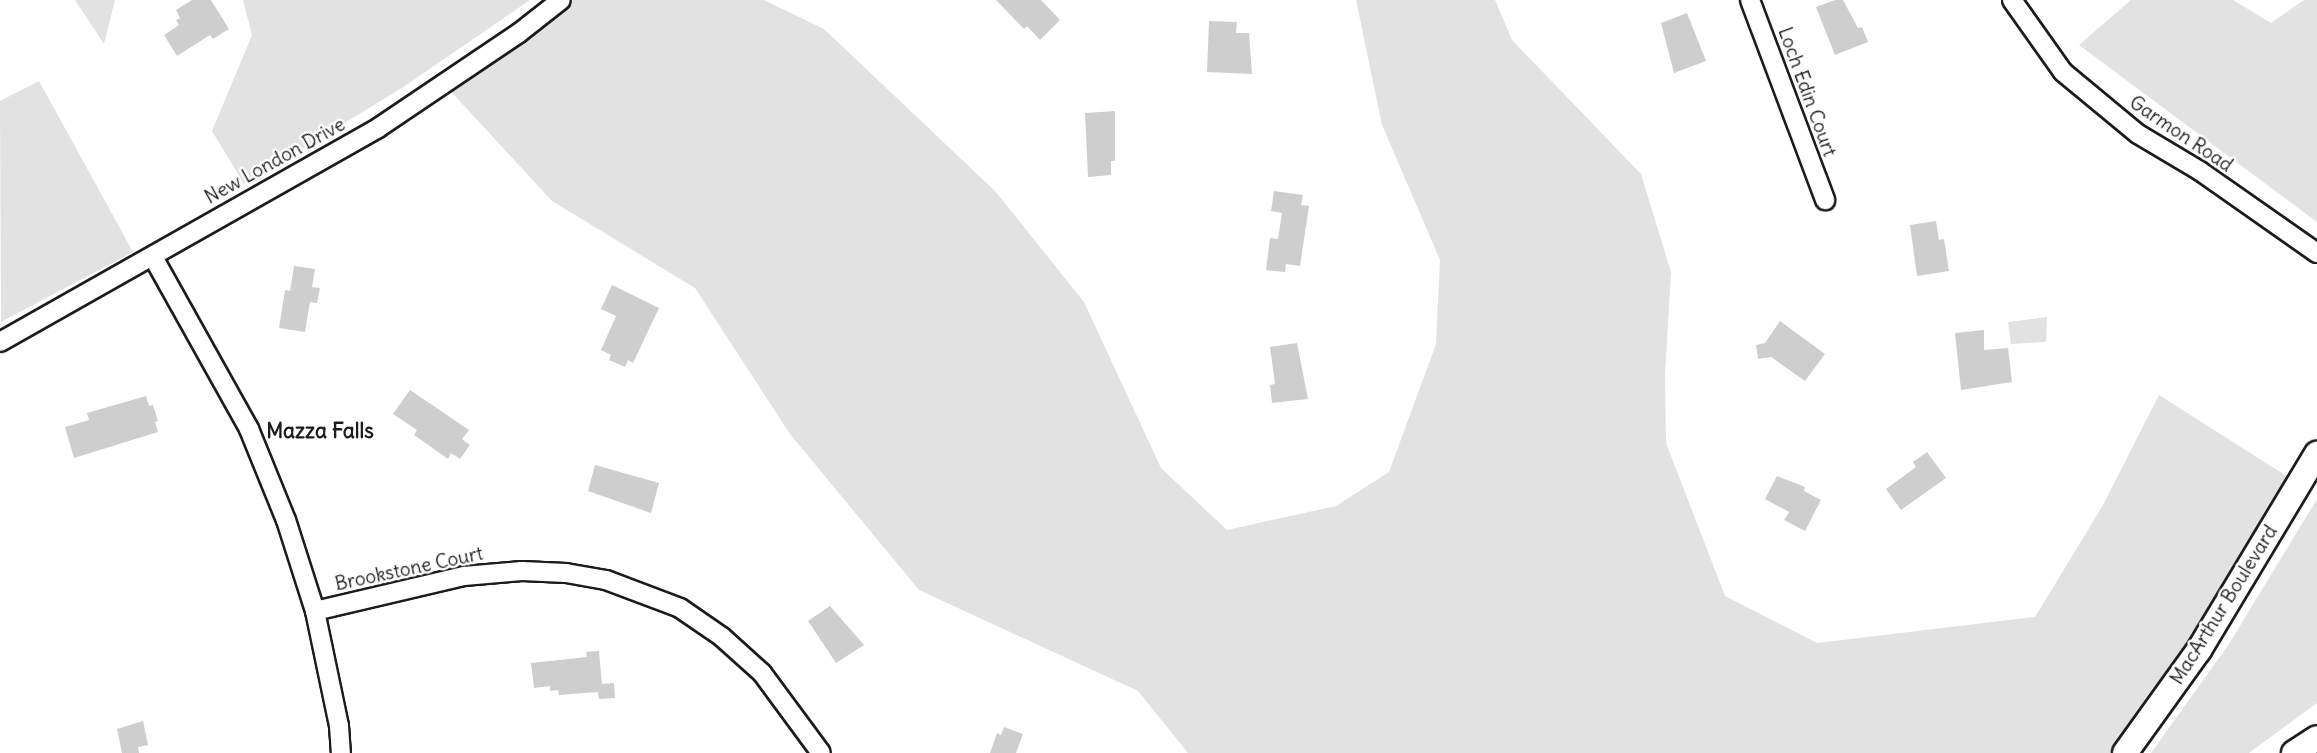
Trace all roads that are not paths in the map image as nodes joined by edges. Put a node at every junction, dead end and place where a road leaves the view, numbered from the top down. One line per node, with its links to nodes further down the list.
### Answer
1 (561, 0): 6 (street, New London Drive)
2 (1750, 0): 4 (street, Loch Edin Court)
3 (2012, 0): 5 (street, Garmon Road)
4 (1825, 200)
5 (2317, 253)
6 (153, 257): 7 (street, New London Drive); 9 (street)
7 (0, 342)
8 (2317, 454): 13 (main road, MacArthur Boulevard)
9 (315, 611): 11 (street); 12 (street, Brookstone Court)
10 (2317, 738): 14 (main road)
11 (341, 753)
12 (821, 753)
13 (2125, 753)
14 (2294, 753)

